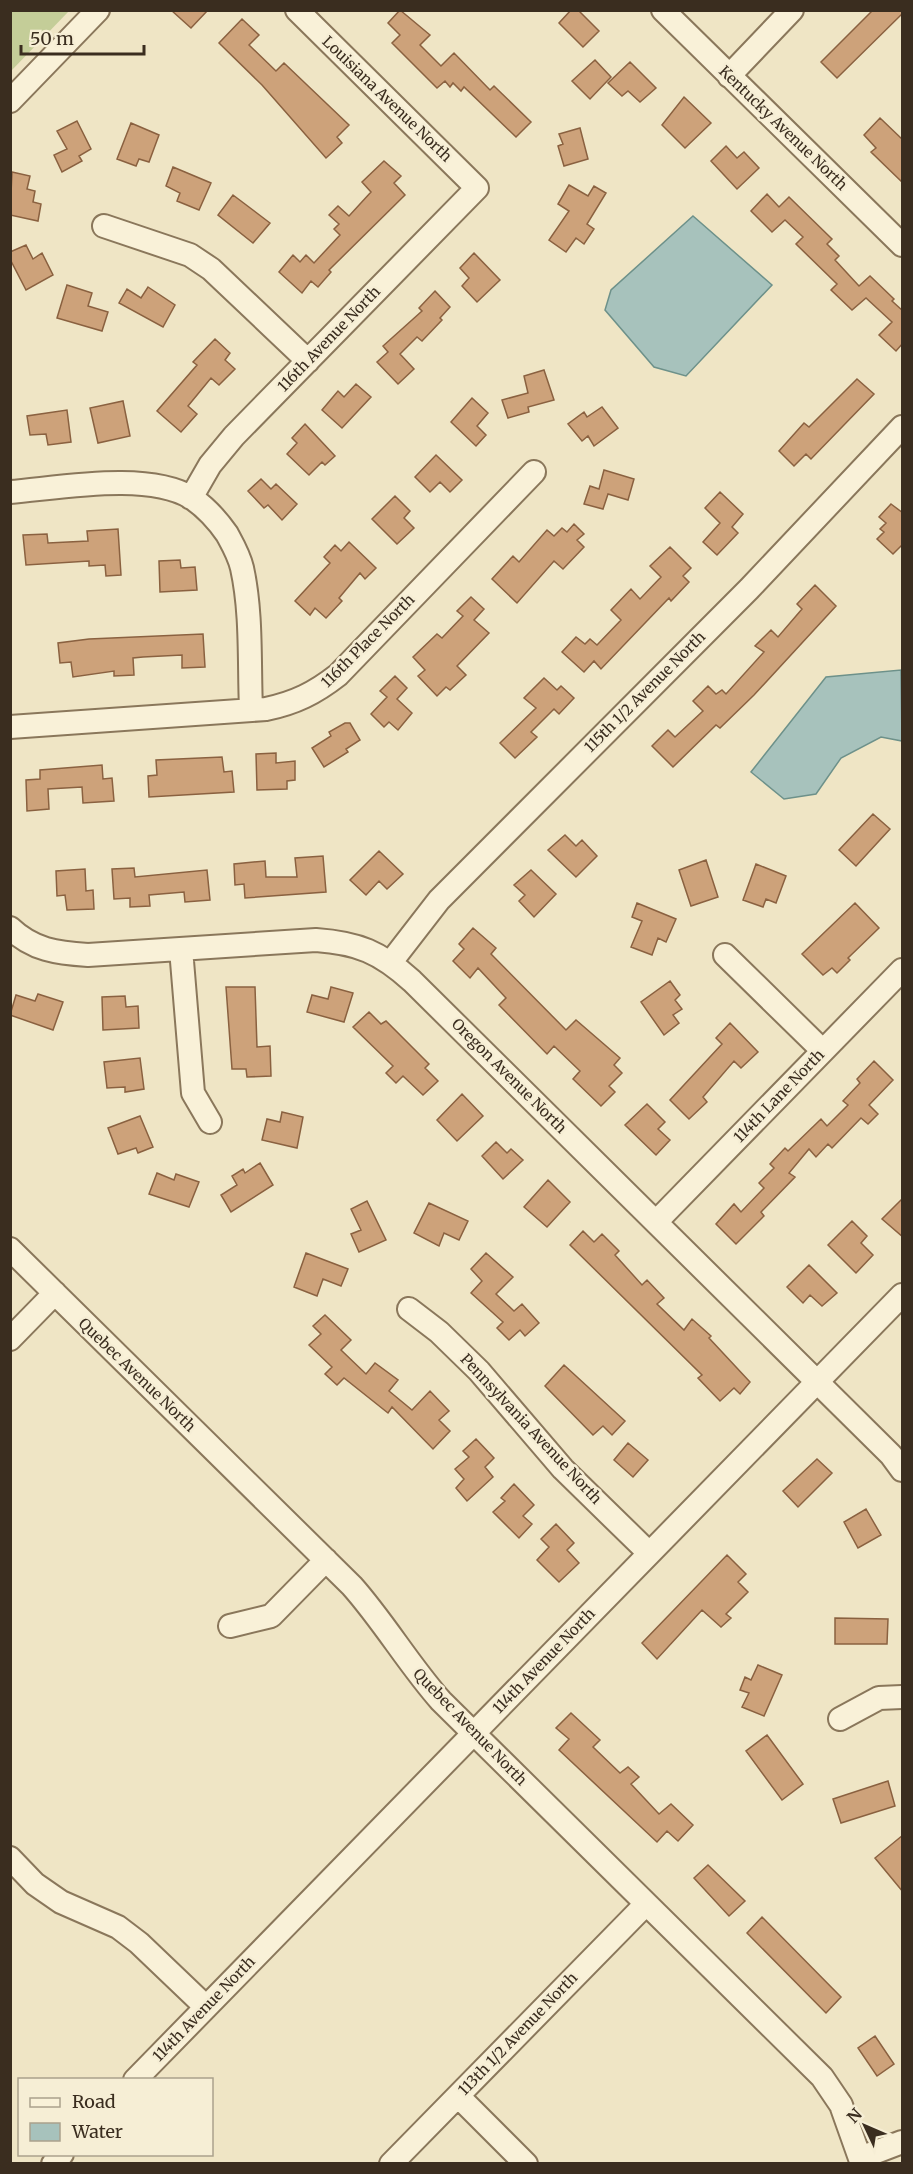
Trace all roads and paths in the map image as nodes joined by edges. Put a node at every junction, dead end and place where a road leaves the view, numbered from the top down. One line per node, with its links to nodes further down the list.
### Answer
1 (98, 10): 6 (street)
2 (297, 10): 7 (street, Louisiana Avenue North)
3 (663, 10): 5 (street, Kentucky Avenue North)
4 (792, 10): 5 (street)
5 (729, 76): 9 (street, Kentucky Avenue North)
6 (10, 101)
7 (477, 188): 10 (street, 116th Avenue North)
8 (104, 226): 10 (street)
9 (903, 245)
10 (308, 361): 14 (street, 116th Avenue North)
11 (903, 427): 20 (street, 115th 1/2 Avenue North)
12 (534, 472): 15 (street, 116th Place North)
13 (10, 492): 14 (street)
14 (191, 498): 15 (street)
15 (250, 709): 16 (street, 116th Place North)
16 (10, 727)
17 (10, 928): 18 (street, Oregon Avenue North)
18 (181, 949): 20 (street, Oregon Avenue North); 23 (street)
19 (725, 955): 22 (street)
20 (391, 962): 24 (street, Oregon Avenue North)
21 (903, 970): 22 (street, 114th Lane North)
22 (823, 1051): 24 (street, 114th Lane North)
23 (210, 1122)
24 (656, 1222): 30 (street, Oregon Avenue North)
25 (10, 1249): 26 (street, Quebec Avenue North)
26 (55, 1293): 29 (street); 33 (street, Quebec Avenue North)
27 (903, 1295): 30 (street, 114th Avenue North)
28 (409, 1309): 32 (street, Pennsylvania Avenue North)
29 (10, 1339)
30 (817, 1383): 31 (street, Oregon Avenue North); 32 (street, 114th Avenue North)
31 (903, 1470)
32 (649, 1553): 37 (street, 114th Avenue North)
33 (326, 1560): 34 (street); 37 (street, Quebec Avenue North)
34 (230, 1626)
35 (903, 1697): 36 (street)
36 (840, 1719)
37 (474, 1733): 39 (street, Quebec Avenue North); 40 (street, 114th Avenue North)
38 (10, 1858): 40 (street)
39 (645, 1905): 42 (street, 113th 1/2 Avenue North); 44 (street, Quebec Avenue North)
40 (206, 2007): 41 (street, 114th Avenue North)
41 (136, 2078)
42 (458, 2096): 45 (street, 113th 1/2 Avenue North); 46 (street)
43 (903, 2142): 44 (street)
44 (861, 2161)
45 (392, 2163)
46 (526, 2163)

